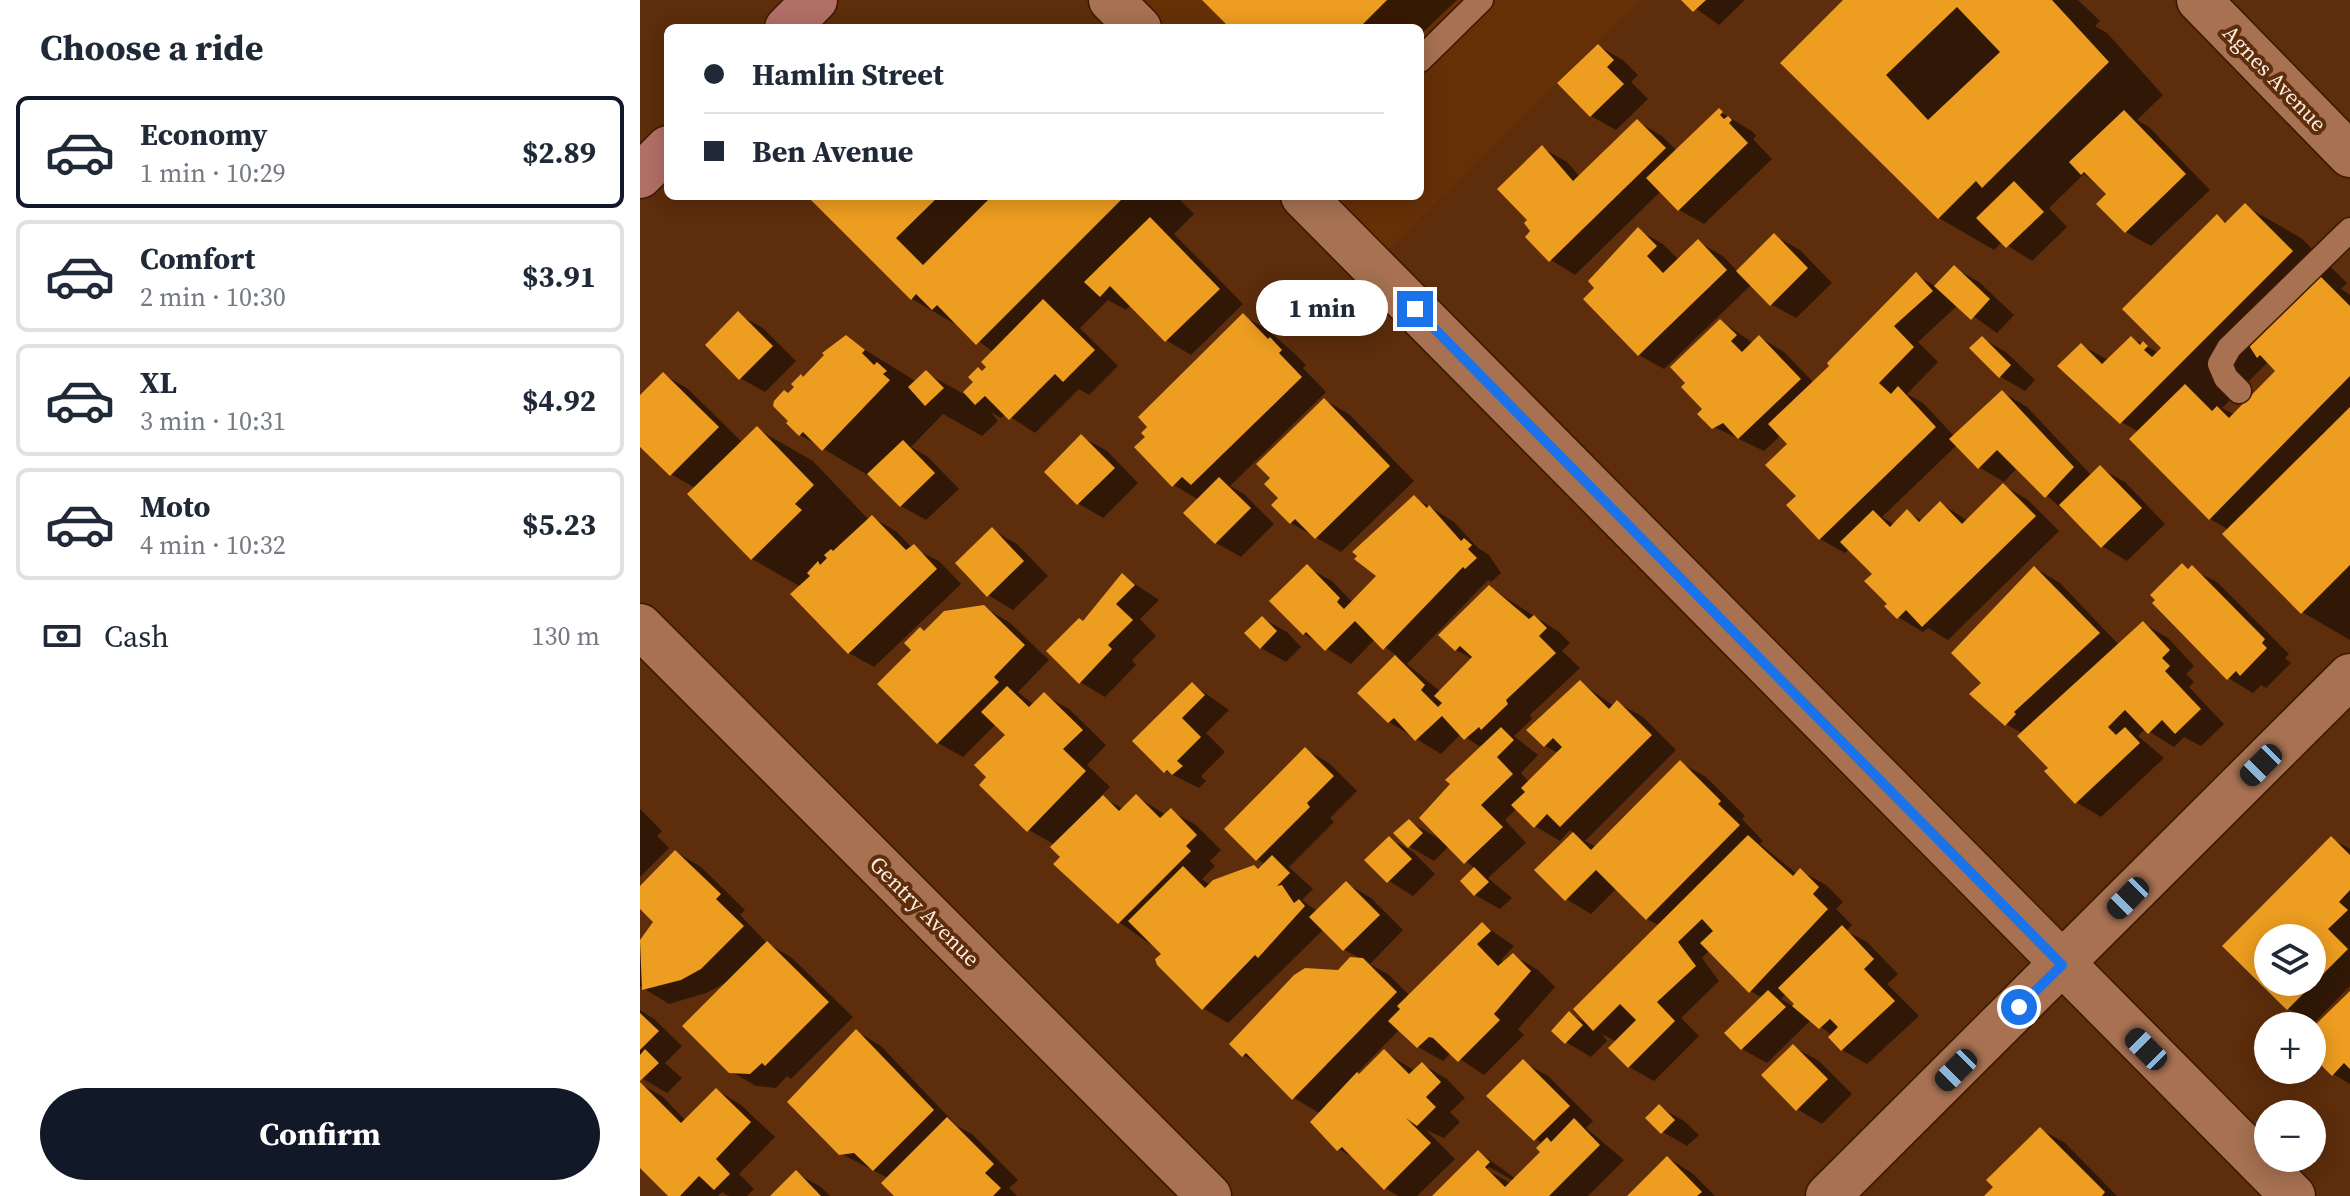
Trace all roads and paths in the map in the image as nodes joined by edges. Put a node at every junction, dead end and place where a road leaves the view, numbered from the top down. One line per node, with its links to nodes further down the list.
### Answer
1 (815, 0): 5 (main road)
2 (1111, 0): 6 (street)
3 (1481, 0): 7 (lane)
4 (2199, 0): 9 (street, Agnes Avenue)
5 (791, 24)
6 (1135, 24)
7 (1424, 56)
8 (664, 152): 10 (main road)
9 (2350, 155)
10 (640, 176)
11 (1307, 200): 16 (street)
12 (2350, 230): 13 (lane)
13 (2239, 391)
14 (640, 626): 17 (street, Gentry Avenue)
15 (2350, 676): 16 (street)
16 (2062, 965): 18 (street); 19 (street)
17 (1209, 1196)
18 (1828, 1196)
19 (2293, 1196)

